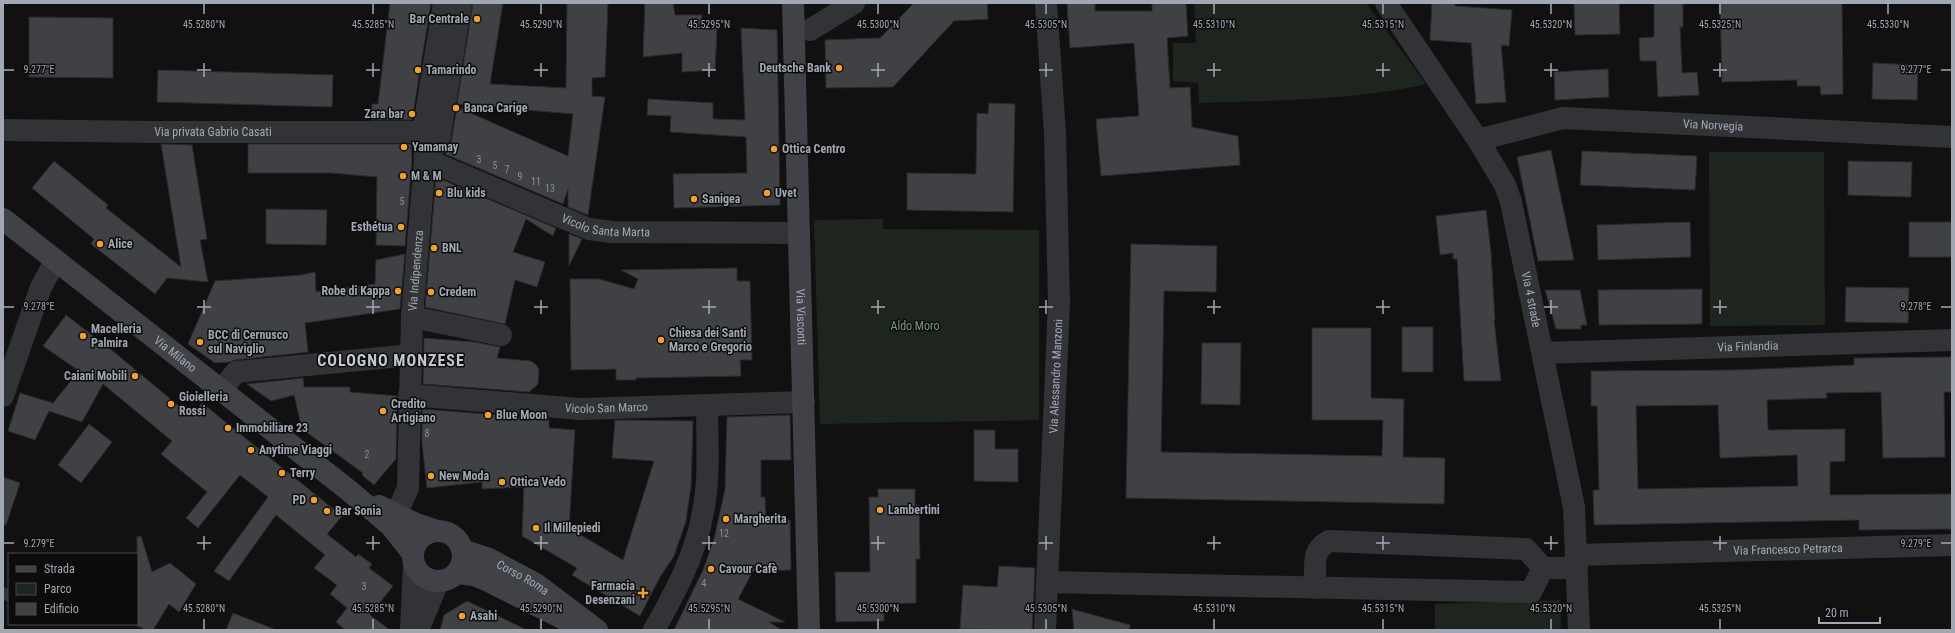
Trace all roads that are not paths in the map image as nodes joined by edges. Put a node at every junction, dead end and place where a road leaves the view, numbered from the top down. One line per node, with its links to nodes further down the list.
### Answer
1 (444, 3): 9 (street, Via Indipendenza)
2 (461, 3): 12 (street)
3 (793, 3): 14 (main road, Via Visconti)
4 (854, 3): 7 (street)
5 (1046, 3): 35 (street, Via Alessandro Manzoni)
6 (1386, 3): 11 (street, Via 4 strade)
7 (810, 30)
8 (3, 130): 9 (street, Via privata Gabrio Casati)
9 (423, 132): 12 (street, Via Indipendenza)
10 (1952, 137): 11 (street, Via Norvegia)
11 (1478, 140): 19 (street, Via 4 strade)
12 (425, 159): 14 (street, Vicolo Santa Marta); 16 (street, Via Indipendenza)
13 (3, 219): 15 (main road, Via Milano)
14 (799, 233): 24 (main road, Via Visconti)
15 (56, 260): 21 (main road, Via Milano); 23 (street)
16 (412, 317): 17 (street, Via Indipendenza); 20 (street)
17 (501, 335)
18 (1952, 340): 19 (street, Via Finlandia)
19 (1543, 353): 32 (street, Via 4 strade)
20 (411, 355): 21 (street); 22 (street)
21 (221, 390): 26 (main road, Via Milano)
22 (413, 395): 25 (street, Vicolo San Marco); 27 (street)
23 (3, 396)
24 (804, 402): 25 (street, Vicolo San Marco); 42 (main road, Via Visconti)
25 (707, 405): 41 (street)
26 (348, 489): 27 (main road, Via Milano); 31 (main road, Via Milano)
27 (396, 514): 28 (main road, Via Milano)
28 (437, 531): 30 (main road); 31 (main road)
29 (1952, 546): 32 (street, Via Francesco Petrarca)
30 (462, 550): 34 (main road); 40 (main road, Corso Roma)
31 (414, 559): 34 (main road); 37 (street)
32 (1577, 562): 33 (street, Via Francesco Petrarca); 44 (street, Via 4 strade)
33 (1543, 568): 36 (street); 36 (street)
34 (447, 577): 38 (street); 39 (main road, Corso Roma)
35 (1047, 582): 36 (street); 43 (street, Via Alessandro Manzoni)
36 (1316, 588)
37 (411, 630)
38 (418, 630)
39 (589, 630)
40 (597, 630)
41 (654, 630)
42 (809, 630)
43 (1045, 630)
44 (1579, 630)

